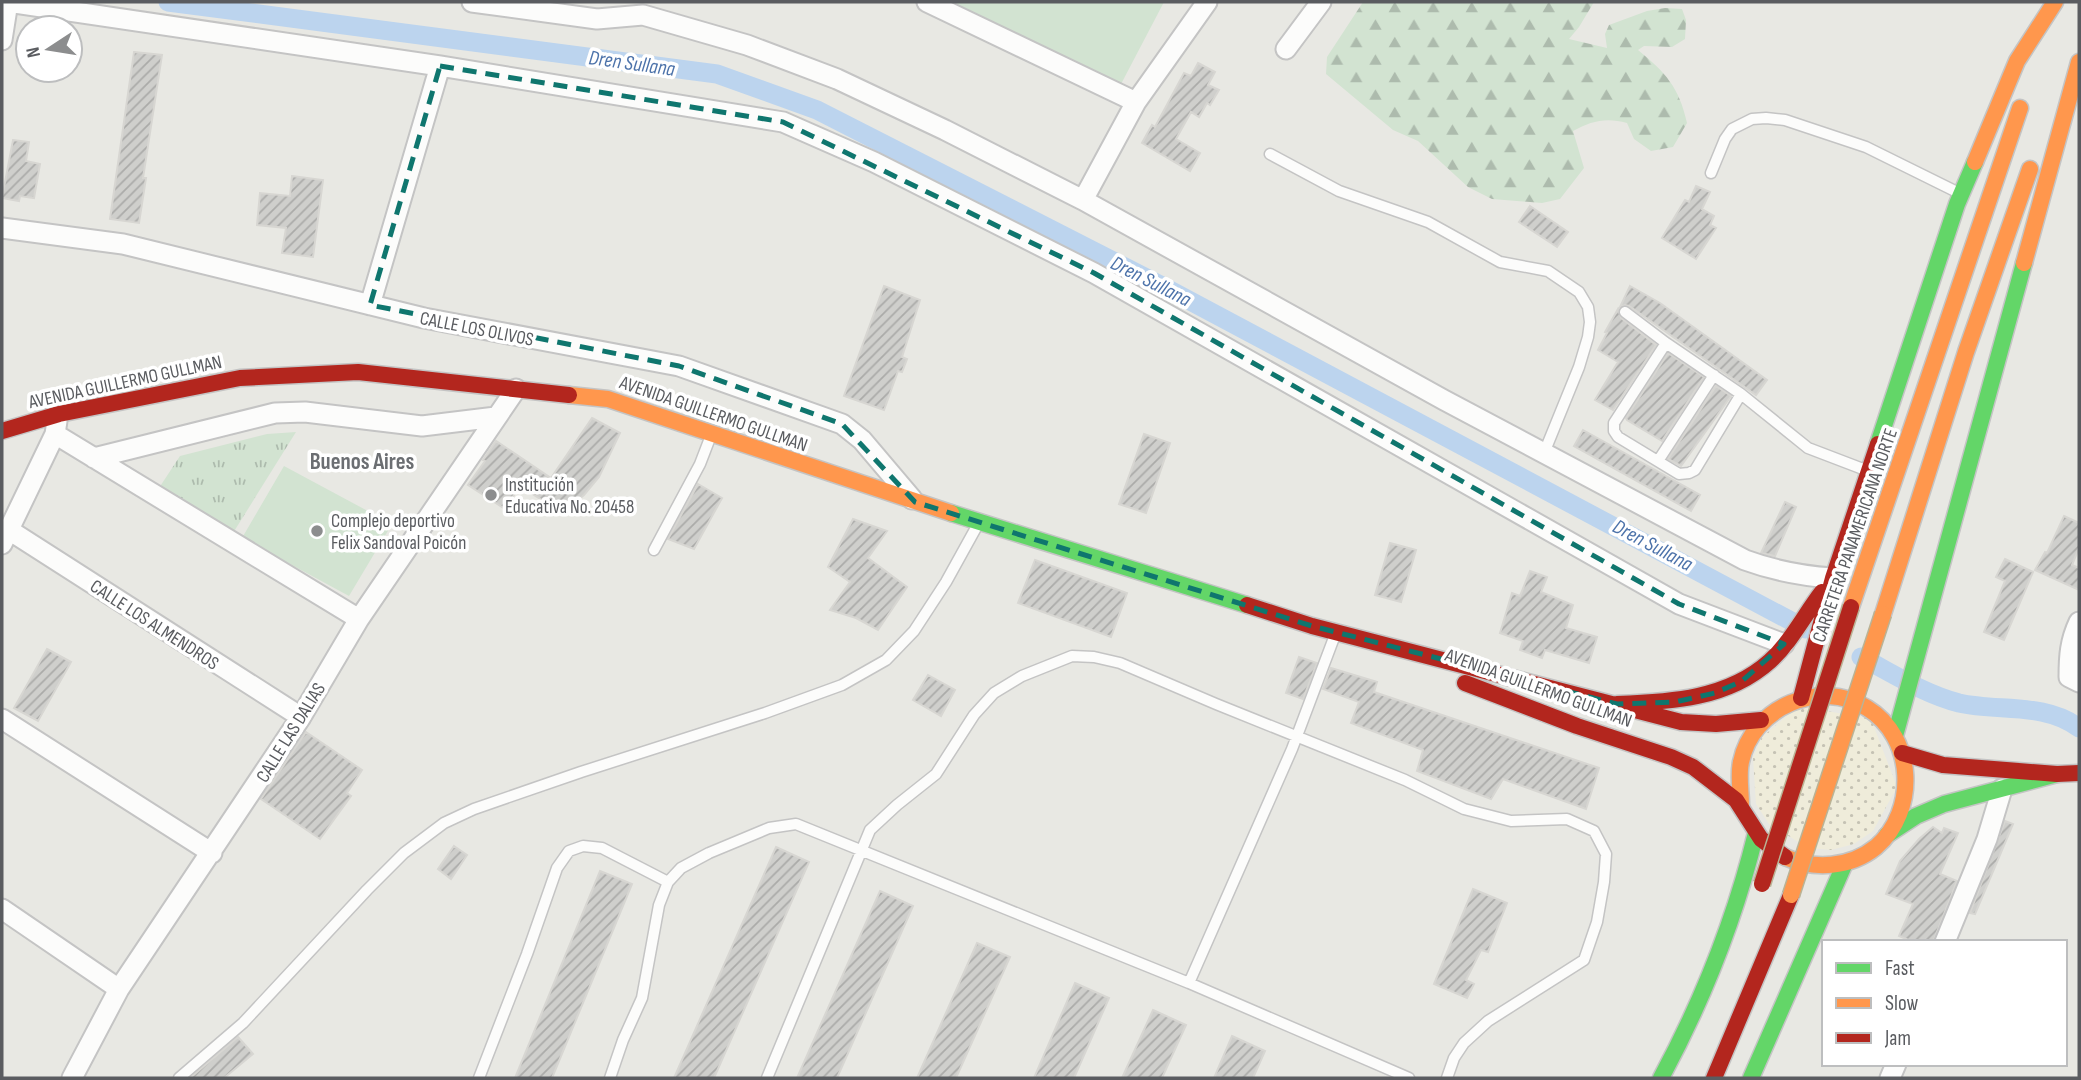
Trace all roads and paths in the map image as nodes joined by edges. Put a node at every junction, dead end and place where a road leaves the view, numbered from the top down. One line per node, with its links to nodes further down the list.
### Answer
1 (8, 2): 8 (street); 13 (street)
2 (472, 2): 7 (street)
3 (927, 2): 15 (street)
4 (1207, 2): 15 (street)
5 (1321, 2): 10 (street)
6 (2056, 2): 11 (main road); 18 (main road)
7 (648, 8): 19 (street)
8 (2, 40)
9 (2079, 43): 80 (main road, bridge)
10 (1286, 49)
11 (2039, 54)
12 (2079, 62): 53 (main road)
13 (440, 65): 21 (street); 45 (street)
14 (2025, 94): 65 (main road, CARRETERA PANAMERICANA NORTE, bridge)
15 (1136, 102): 19 (street)
16 (1270, 154): 32 (lane)
17 (1711, 173): 18 (lane)
18 (1961, 194): 35 (main road)
19 (1083, 200): 32 (street)
20 (2, 228): 21 (street, CALLE LOS OLIVOS)
21 (370, 305): 36 (street, CALLE LOS OLIVOS)
22 (1625, 312): 23 (lane)
23 (1666, 343): 24 (lane); 34 (lane)
24 (1714, 375): 26 (lane); 34 (lane)
25 (516, 389): 27 (main road, AVENIDA GUILLERMO GULLMAN); 28 (street, CALLE LAS DALIAS); 31 (main road, AVENIDA GUILLERMO GULLMAN)
26 (1741, 394): 34 (lane); 35 (lane)
27 (59, 414): 29 (main road, AVENIDA GUILLERMO GULLMAN); 30 (street)
28 (496, 417): 33 (street); 41 (street, CALLE LAS DALIAS)
29 (2, 431)
30 (55, 434): 33 (street); 38 (street)
31 (712, 434): 36 (main road, AVENIDA GUILLERMO GULLMAN); 39 (lane)
32 (1544, 453): 40 (street)
33 (94, 457): 41 (street)
34 (1658, 461)
35 (1870, 472): 40 (main road)
36 (915, 502): 37 (main road, AVENIDA GUILLERMO GULLMAN)
37 (979, 522): 43 (main road, AVENIDA GUILLERMO GULLMAN); 73 (lane)
38 (6, 537): 49 (street, CALLE LOS ALMENDROS)
39 (654, 550)
40 (1833, 578): 45 (main road); 47 (main road)
41 (359, 619): 49 (street, CALLE LAS DALIAS)
42 (2079, 622): 46 (street)
43 (1312, 626): 44 (main road, AVENIDA GUILLERMO GULLMAN); 48 (main road, AVENIDA GUILLERMO GULLMAN)
44 (1335, 635): 52 (lane); 58 (main road, AVENIDA GUILLERMO GULLMAN)
45 (1787, 639): 48 (main road)
46 (2079, 681)
47 (1801, 698): 51 (main road); 53 (main road)
48 (1617, 704): 51 (main road, AVENIDA GUILLERMO GULLMAN)
49 (301, 717): 62 (street, CALLE LAS DALIAS)
50 (2, 719): 62 (street)
51 (1761, 720): 58 (main road)
52 (1297, 735): 61 (lane); 69 (lane); 78 (lane)
53 (1895, 736): 54 (main road)
54 (1902, 753): 55 (main road); 60 (main road)
55 (2057, 774): 56 (main road); 57 (main road)
56 (2079, 774)
57 (2002, 789): 60 (main road); 68 (street)
58 (1741, 806): 59 (main road)
59 (1756, 833): 63 (main road); 79 (main road)
60 (1887, 835): 63 (main road)
61 (862, 850): 64 (lane); 69 (lane); 76 (lane)
62 (212, 853): 70 (street, CALLE LAS DALIAS)
63 (1845, 863): 81 (main road)
64 (668, 882): 74 (lane); 75 (lane)
65 (1760, 889)
66 (2, 909): 70 (street)
67 (1741, 937): 71 (main road)
68 (1946, 940)
69 (1189, 982): 77 (lane)
70 (119, 989): 72 (street, CALLE LAS DALIAS)
71 (1693, 1051)
72 (72, 1078)
73 (179, 1078)
74 (479, 1078)
75 (610, 1078)
76 (767, 1078)
77 (1409, 1078)
78 (1447, 1078)
79 (1661, 1078)
80 (1714, 1078)
81 (1751, 1078)

